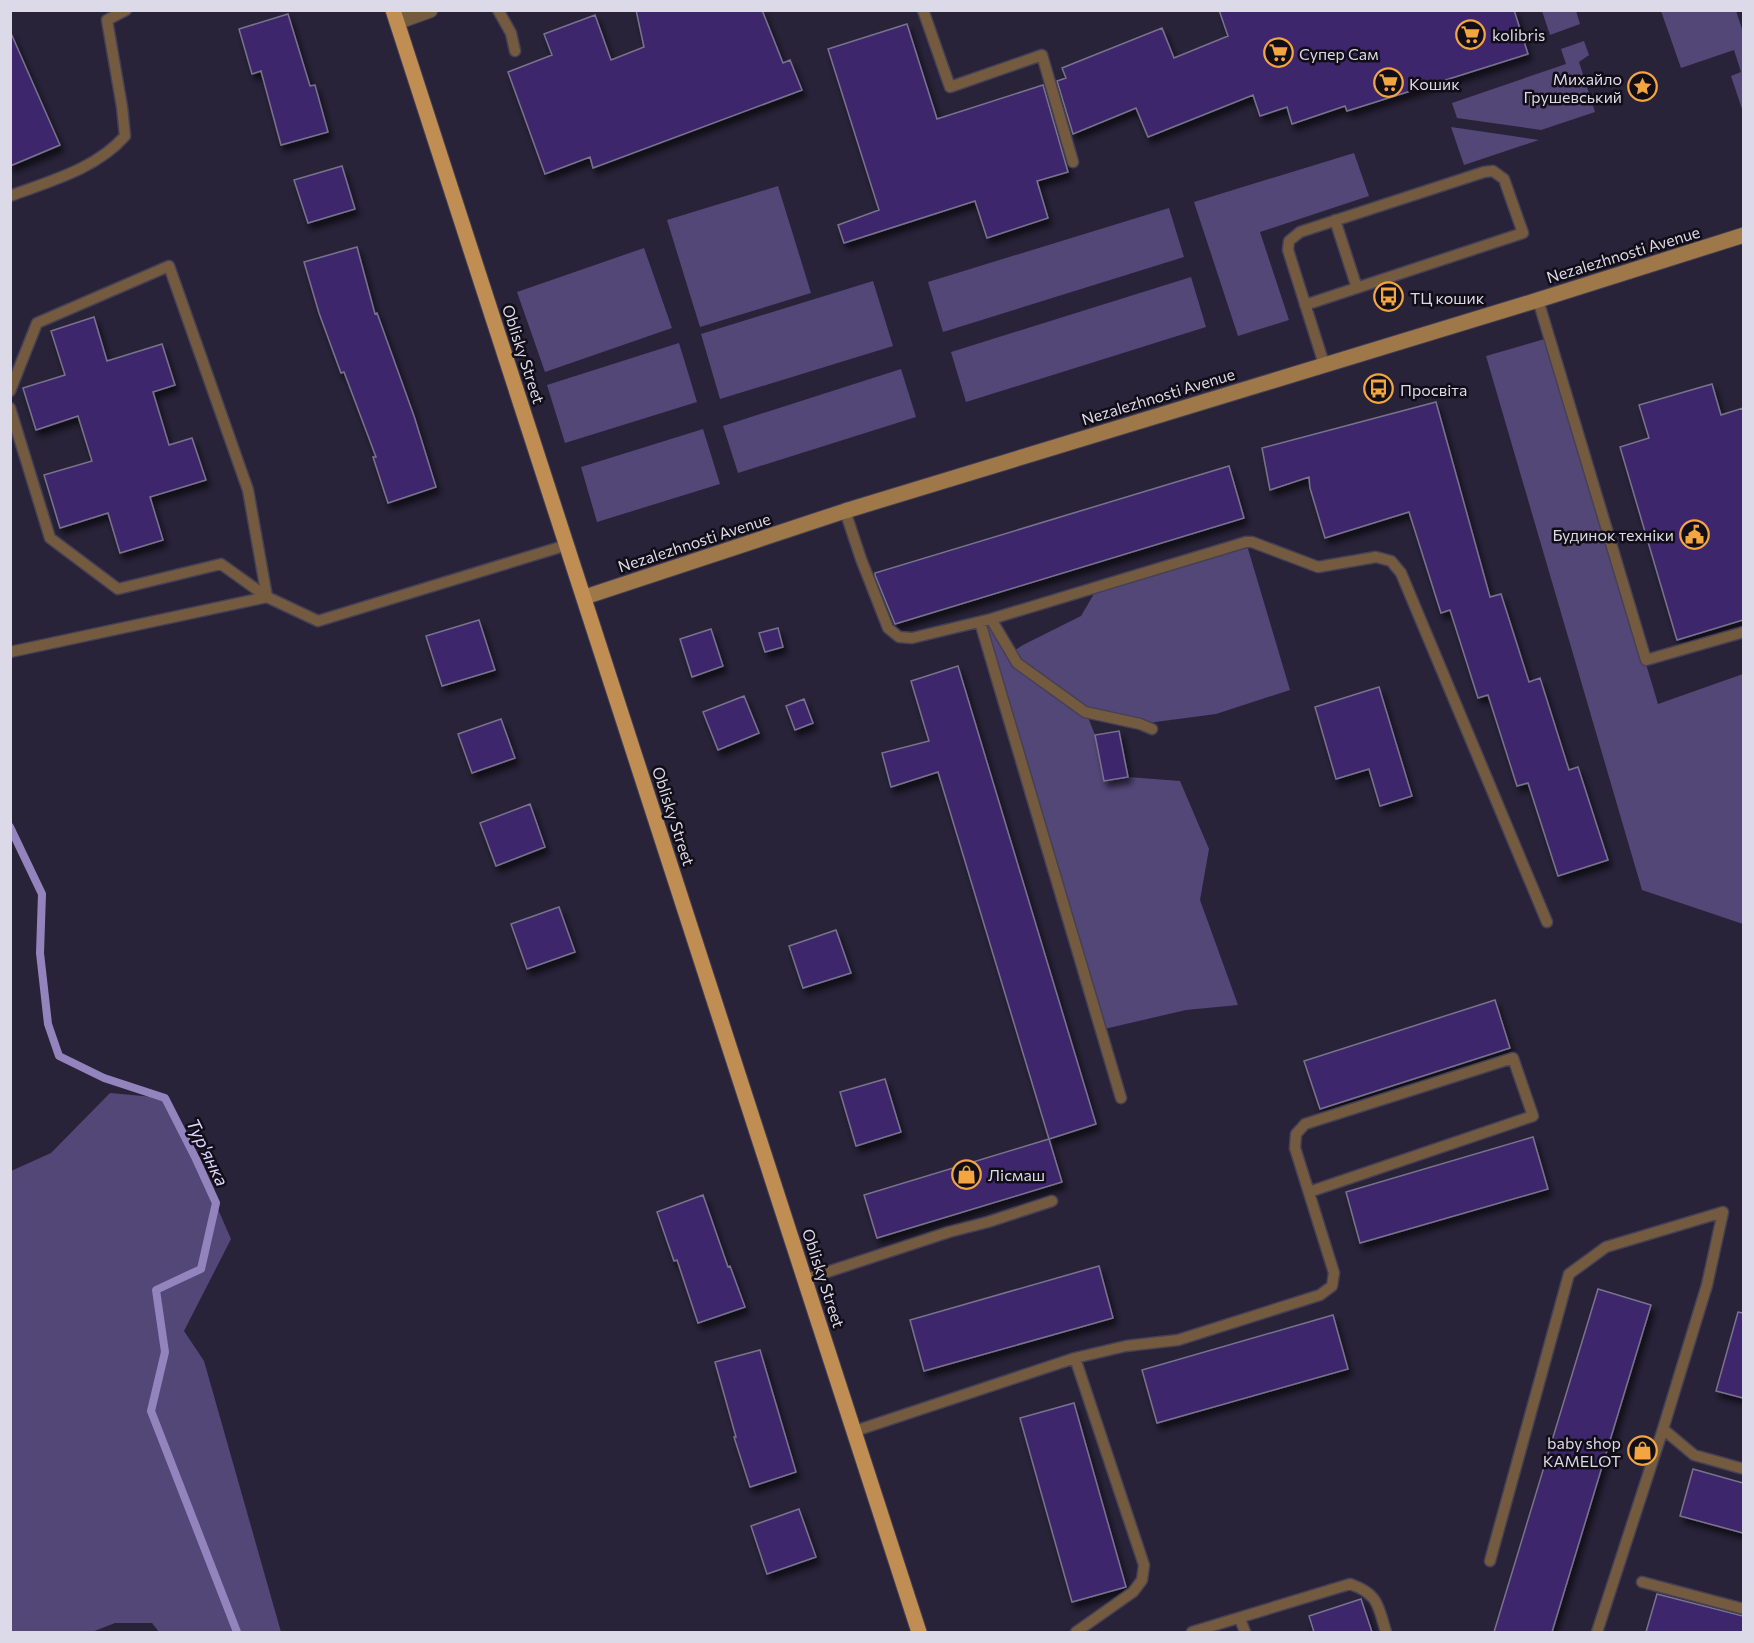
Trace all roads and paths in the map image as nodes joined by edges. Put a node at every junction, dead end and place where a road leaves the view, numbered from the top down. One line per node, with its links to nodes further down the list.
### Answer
1 (126, 10): 8 (lane)
2 (430, 10): 5 (street)
3 (498, 10): 6 (lane)
4 (923, 10): 7 (lane)
5 (395, 16): 18 (main road, Oblisky Street)
6 (516, 51)
7 (1074, 162)
8 (10, 196)
9 (1335, 220): 11 (lane); 11 (lane); 13 (lane)
10 (1743, 235): 12 (main road, Nezalezhnosti Avenue)
11 (1357, 288): 13 (lane)
12 (1538, 300): 14 (main road, Nezalezhnosti Avenue); 22 (lane)
13 (1305, 305): 14 (lane)
14 (1324, 364): 17 (main road, Nezalezhnosti Avenue)
15 (10, 391): 19 (lane)
16 (10, 408): 19 (lane)
17 (845, 511): 20 (main road, Nezalezhnosti Avenue); 21 (lane)
18 (567, 545): 19 (lane); 20 (main road, Oblisky Street)
19 (267, 597): 23 (lane)
20 (585, 597): 29 (main road, Oblisky Street)
21 (986, 621): 24 (lane); 25 (lane); 26 (lane)
22 (1743, 632)
23 (10, 652)
24 (1152, 729)
25 (1547, 922)
26 (1120, 1098)
27 (1309, 1192): 27 (lane); 30 (lane)
28 (1052, 1201): 29 (lane)
29 (806, 1280): 32 (main road, Oblisky Street)
30 (1074, 1358): 32 (lane); 39 (lane)
31 (1662, 1429): 33 (lane); 34 (lane); 43 (lane)
32 (855, 1431): 38 (main road, Oblisky Street)
33 (1743, 1469)
34 (1490, 1561)
35 (1642, 1582): 36 (lane)
36 (1743, 1609)
37 (1240, 1619): 40 (lane); 41 (lane); 42 (lane)
38 (919, 1632)
39 (1076, 1632)
40 (1192, 1632)
41 (1245, 1632)
42 (1386, 1632)
43 (1597, 1632)

